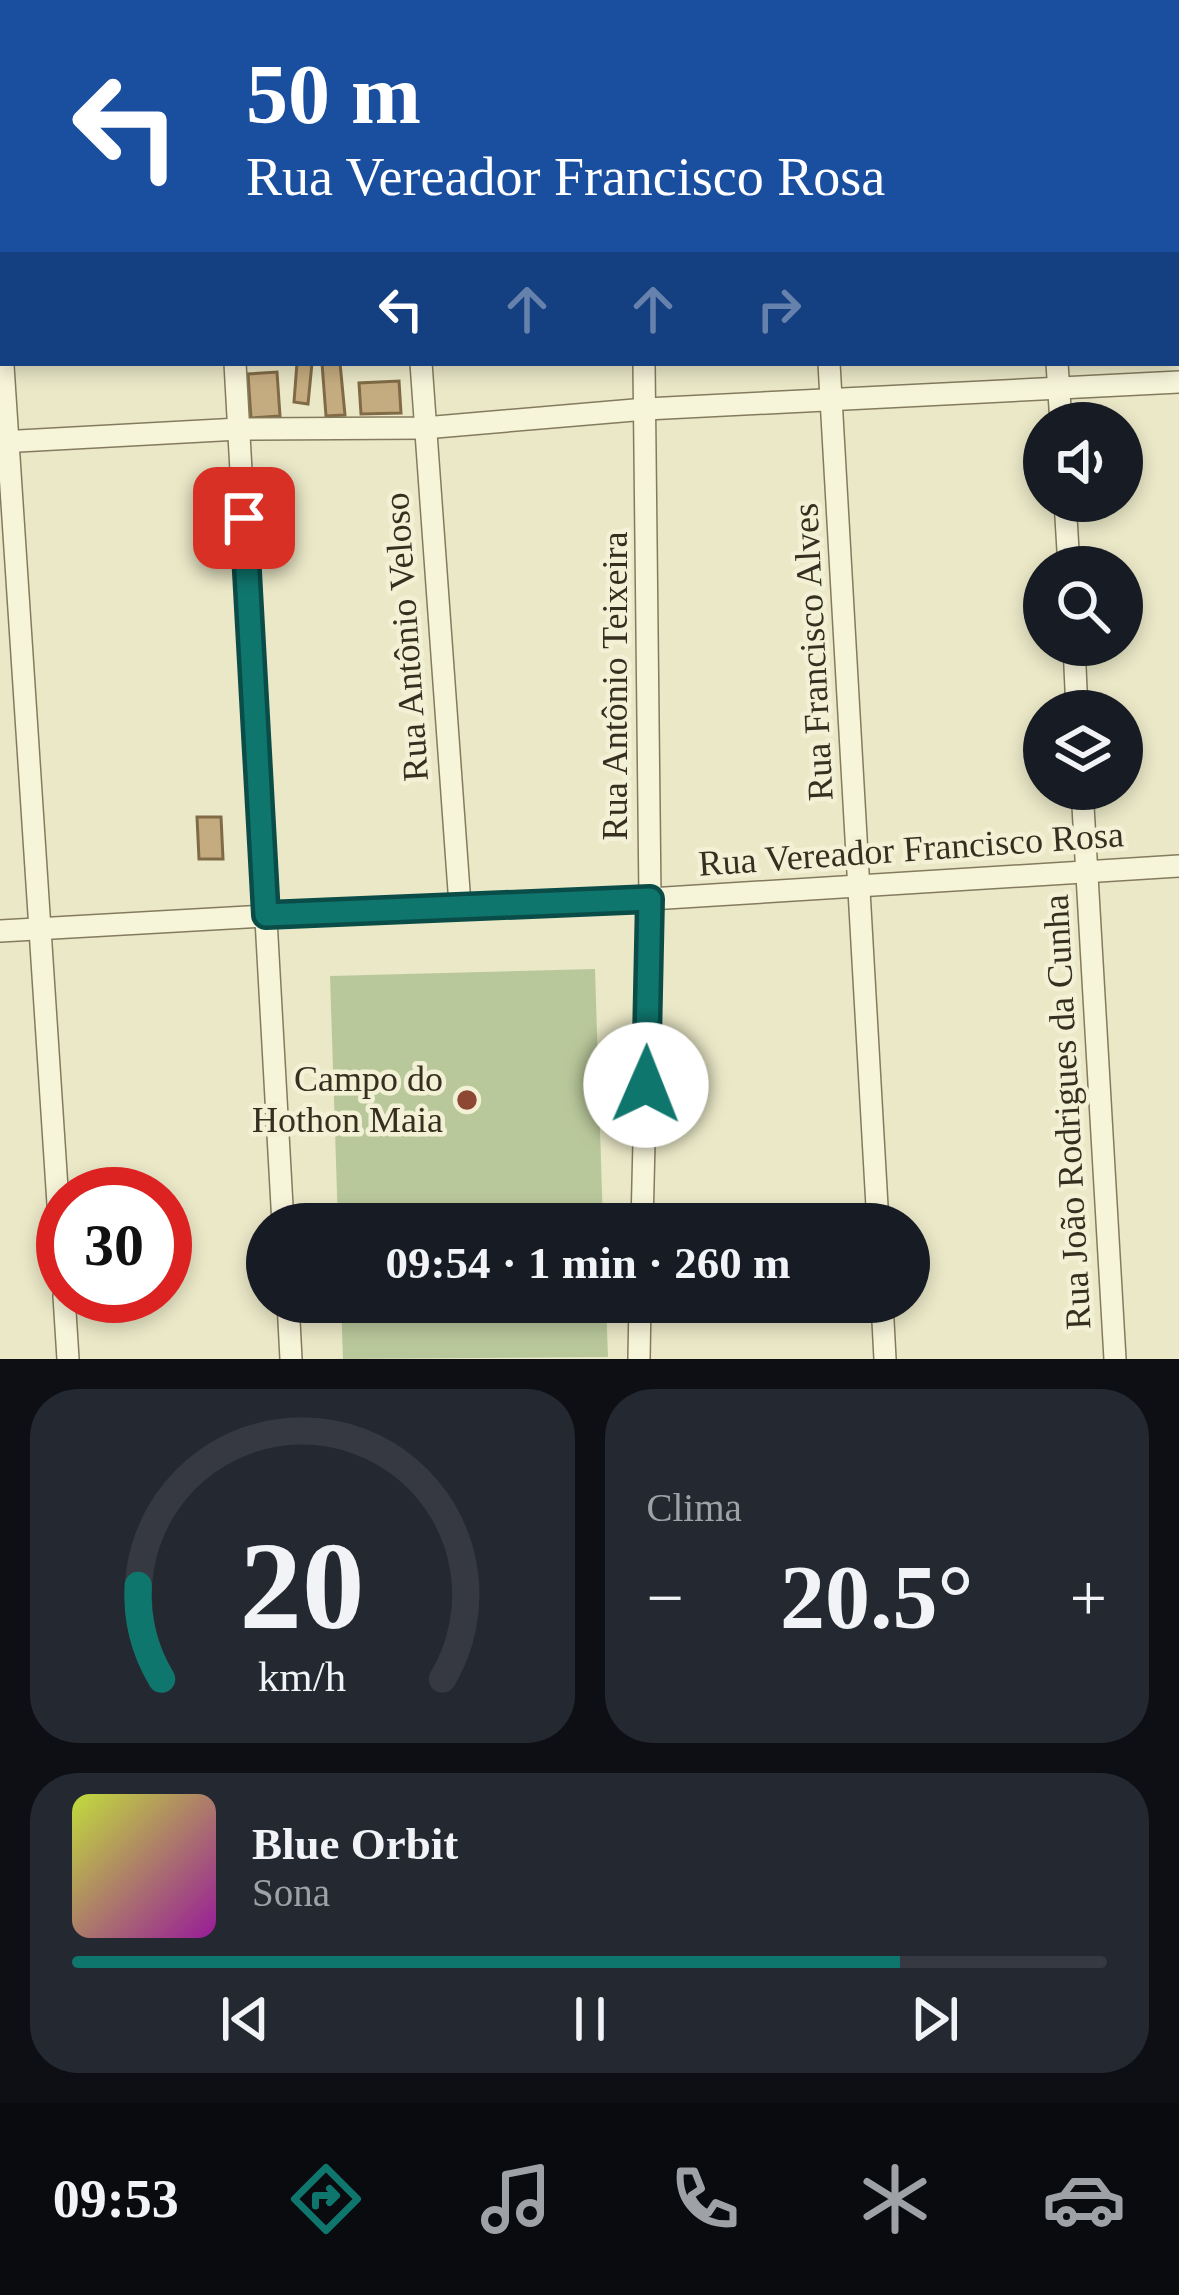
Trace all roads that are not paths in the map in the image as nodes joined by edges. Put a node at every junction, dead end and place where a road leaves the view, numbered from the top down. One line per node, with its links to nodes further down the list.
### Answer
1 (1, 366): 14 (street)
2 (235, 366): 13 (street)
3 (421, 366): 12 (street, Rua Antônio Veloso)
4 (644, 366): 11 (street, Rua Antônio Teixeira)
5 (830, 366): 9 (street, Rua Francisco Alves)
6 (1058, 366): 8 (street)
7 (1179, 382): 8 (street)
8 (1059, 388): 9 (street); 10 (street)
9 (832, 400): 11 (street); 18 (street, Rua Francisco Alves)
10 (1060, 402)
11 (646, 409): 12 (street); 19 (street, Rua Antônio Teixeira)
12 (424, 428): 13 (street); 20 (street, Rua Antônio Veloso)
13 (238, 429): 14 (street); 21 (street)
14 (3, 442): 22 (street)
15 (1083, 810): 17 (street, Rua João Rodrigues da Cunha)
16 (1179, 866): 17 (street, Rua Vereador Francisco Rosa)
17 (1087, 871): 18 (street, Rua Vereador Francisco Rosa); 36 (street, Rua João Rodrigues da Cunha)
18 (859, 884): 19 (street, Rua Vereador Francisco Rosa); 27 (street, Rua Francisco Alves)
19 (650, 899): 20 (street, Rua Vereador Francisco Rosa); 26 (street, Rua Antônio Teixeira)
20 (460, 905): 21 (street, Rua Vereador Francisco Rosa)
21 (266, 915): 22 (street, Rua Vereador Francisco Rosa); 25 (street)
22 (42, 928): 23 (street, Rua Vereador Francisco Rosa); 24 (street)
23 (0, 931)
24 (56, 1167)
25 (282, 1203)
26 (643, 1203)
27 (877, 1203)
28 (66, 1323): 32 (street)
29 (289, 1323): 33 (street)
30 (640, 1323): 34 (street)
31 (883, 1323): 35 (street)
32 (68, 1359)
33 (291, 1359)
34 (639, 1359)
35 (885, 1359)
36 (1114, 1359)

